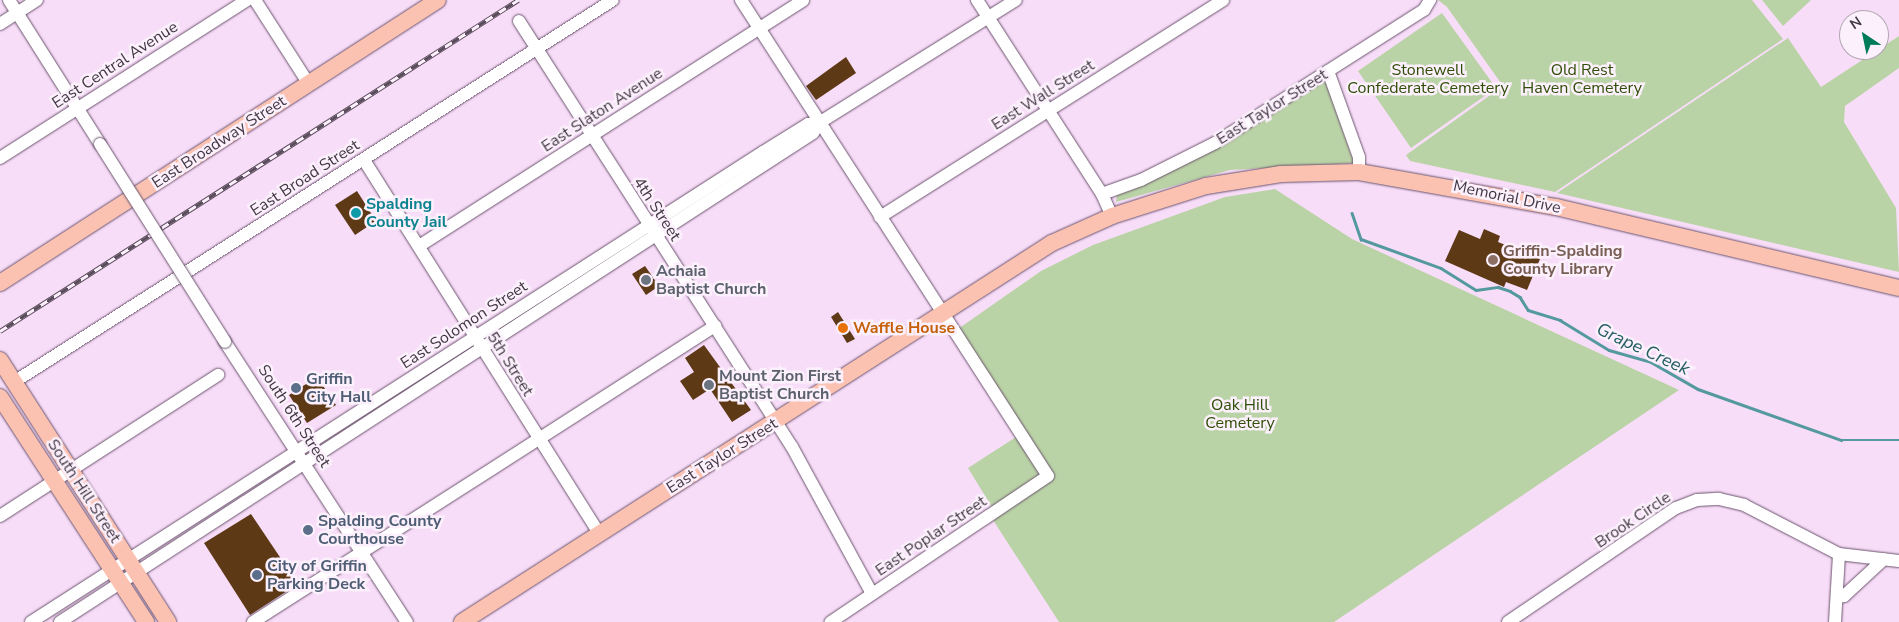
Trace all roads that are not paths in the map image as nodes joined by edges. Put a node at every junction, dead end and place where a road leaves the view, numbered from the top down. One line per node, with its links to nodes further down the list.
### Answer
1 (9, 0): 13 (street, South 6th Street)
2 (37, 0): 13 (street)
3 (247, 0): 21 (street, East Central Avenue)
4 (255, 0): 20 (street)
5 (438, 0): 20 (main road, East Broadway Street)
6 (613, 0): 18 (street, East Broad Street)
7 (741, 0): 17 (street)
8 (803, 0): 17 (street, East Slaton Avenue)
9 (977, 0): 14 (street)
10 (1016, 0): 14 (street, East Solomon Street)
11 (1431, 1): 19 (street, East Taylor Street)
12 (1215, 2): 22 (street, East Wall Street)
13 (17, 13): 16 (street); 21 (street, South 6th Street)
14 (988, 18): 22 (street); 23 (street, East Solomon Street)
15 (519, 22): 18 (street, 4th Street)
16 (0, 24)
17 (758, 28): 23 (street); 24 (street, East Slaton Avenue)
18 (537, 50): 24 (street, 4th Street); 26 (street, East Broad Street)
19 (1328, 71): 27 (street); 28 (street, East Taylor Street)
20 (309, 84): 34 (main road, East Broadway Street)
21 (78, 108): 25 (street, East Central Avenue); 47 (street, South 6th Street, bridge)
22 (1048, 111): 28 (street); 30 (street, East Wall Street)
23 (819, 123): 30 (street); 31 (street, East Solomon Street); 32 (street, East Solomon Street)
24 (591, 136): 31 (street, 4th Street); 33 (street, East Slaton Avenue)
25 (0, 158)
26 (364, 160): 33 (street, 5th Street); 42 (street, East Broad Street)
27 (1359, 172): 29 (main road, Memorial Drive); 35 (main road, Memorial Drive)
28 (1102, 194): 29 (street)
29 (1112, 216): 36 (main road, East Taylor Street)
30 (880, 217): 36 (street)
31 (648, 226): 32 (street, 4th Street); 38 (street, East Solomon Street)
32 (655, 237): 37 (street, 4th Street); 39 (street, East Solomon Street)
33 (419, 246): 38 (street, 5th Street)
34 (0, 283)
35 (1899, 288)
36 (943, 314): 45 (main road, East Taylor Street); 59 (street, East Poplar Street)
37 (715, 326): 45 (street, 4th Street); 46 (street)
38 (474, 338): 39 (street, 5th Street); 47 (street, East Solomon Street)
39 (482, 350): 46 (street, 5th Street); 48 (street, East Solomon Street)
40 (0, 360): 42 (main road, South Hill Street)
41 (218, 375): 49 (street)
42 (14, 382): 43 (main road); 49 (main road, South Hill Street)
43 (0, 391)
44 (0, 397): 50 (main road)
45 (777, 422): 52 (main road, East Taylor Street); 59 (street, 4th Street)
46 (538, 439): 52 (street, 5th Street); 53 (street)
47 (297, 450): 48 (street, South 6th Street); 57 (street, East Solomon Street)
48 (305, 463): 53 (street, South 6th Street); 57 (street, East Solomon Street)
49 (71, 471): 50 (street); 57 (main road, South Hill Street)
50 (55, 481): 51 (street); 58 (main road)
51 (0, 516)
52 (599, 533): 68 (main road, East Taylor Street)
53 (361, 552): 66 (street); 67 (street, South 6th Street)
54 (1839, 554): 55 (street, Brook Circle); 60 (street); 70 (street, Brook Circle)
55 (1884, 559): 56 (street, Brook Circle); 60 (street)
56 (1899, 561)
57 (131, 565): 58 (street); 65 (main road, South Hill Street)
58 (116, 575): 61 (street); 62 (street); 64 (main road)
59 (872, 594): 69 (street, East Poplar Street)
60 (1837, 597): 71 (street)
61 (74, 618): 63 (street)
62 (31, 622)
63 (60, 622)
64 (146, 622)
65 (168, 622)
66 (253, 622)
67 (407, 622)
68 (462, 622)
69 (831, 622)
70 (1508, 622)
71 (1835, 622)

